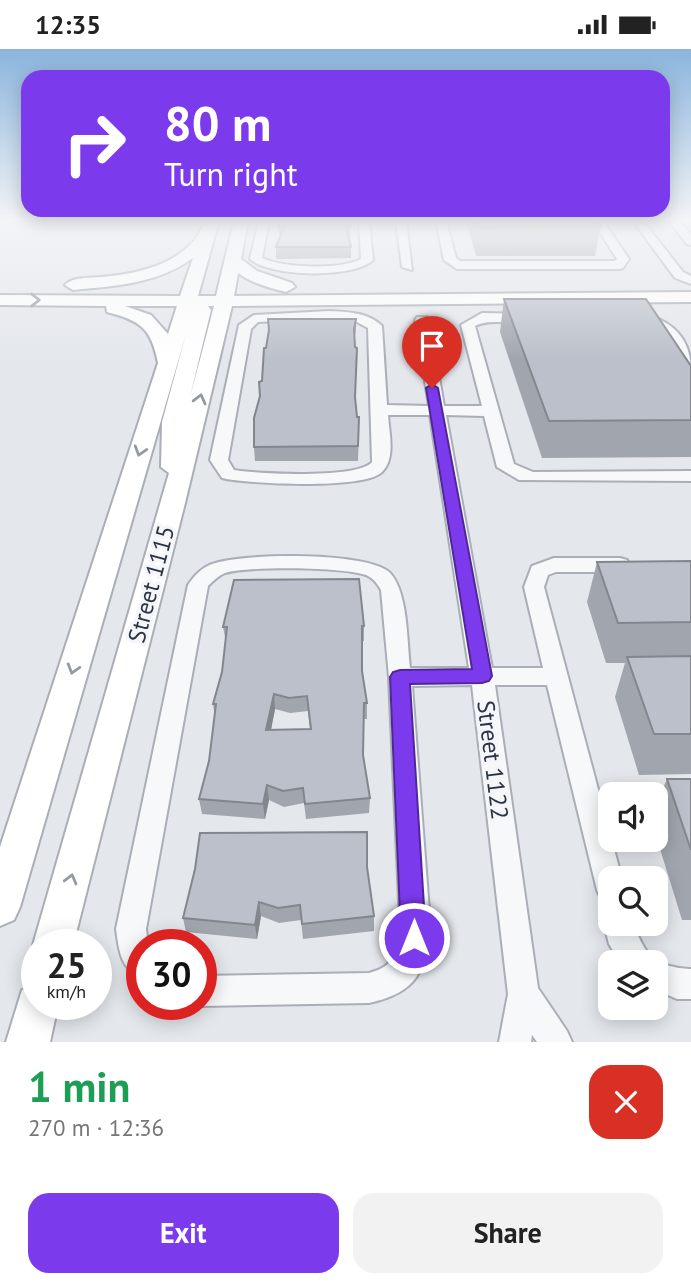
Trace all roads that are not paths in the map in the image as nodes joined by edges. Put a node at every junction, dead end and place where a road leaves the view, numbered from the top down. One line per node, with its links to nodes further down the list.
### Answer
1 (169, 267): 10 (street)
2 (209, 267): 11 (street, Street 1115)
3 (214, 267): 11 (street)
4 (228, 267): 11 (street, Street 1115)
5 (241, 267): 12 (street)
6 (676, 267): 7 (street)
7 (687, 281): 9 (street)
8 (0, 285): 10 (street)
9 (667, 292): 12 (street); 13 (street); 15 (street)
10 (71, 293): 11 (street); 14 (street, one-way to 10); 20 (street)
11 (208, 294): 12 (street); 19 (street, Street 1115); 20 (street, Street 1115); 26 (street)
12 (283, 294): 19 (street)
13 (691, 297)
14 (0, 300)
15 (691, 303)
16 (535, 317): 24 (street)
17 (626, 317): 21 (street)
18 (422, 320): 23 (street, Street 1122)
19 (217, 333): 26 (street, Street 1115, one-way to 19)
20 (168, 363): 32 (street, Street 1115, one-way to 32)
21 (691, 367)
22 (380, 410): 22 (street); 23 (street)
23 (436, 410): 24 (street); 28 (street, Street 1122)
24 (490, 411): 25 (street)
25 (691, 476)
26 (173, 503): 33 (street, Street 1115, one-way to 26)
27 (636, 565): 29 (street)
28 (482, 676): 29 (street); 30 (street); 38 (street, Street 1122)
29 (558, 676): 31 (street)
30 (400, 677): 34 (street); 37 (street)
31 (605, 866)
32 (0, 907)
33 (57, 929)
34 (131, 929)
35 (668, 980): 36 (street)
36 (691, 984)
37 (217, 991)
38 (523, 994): 39 (street, Street 1122); 40 (street, Street 1122)
39 (515, 1042)
40 (556, 1042)

